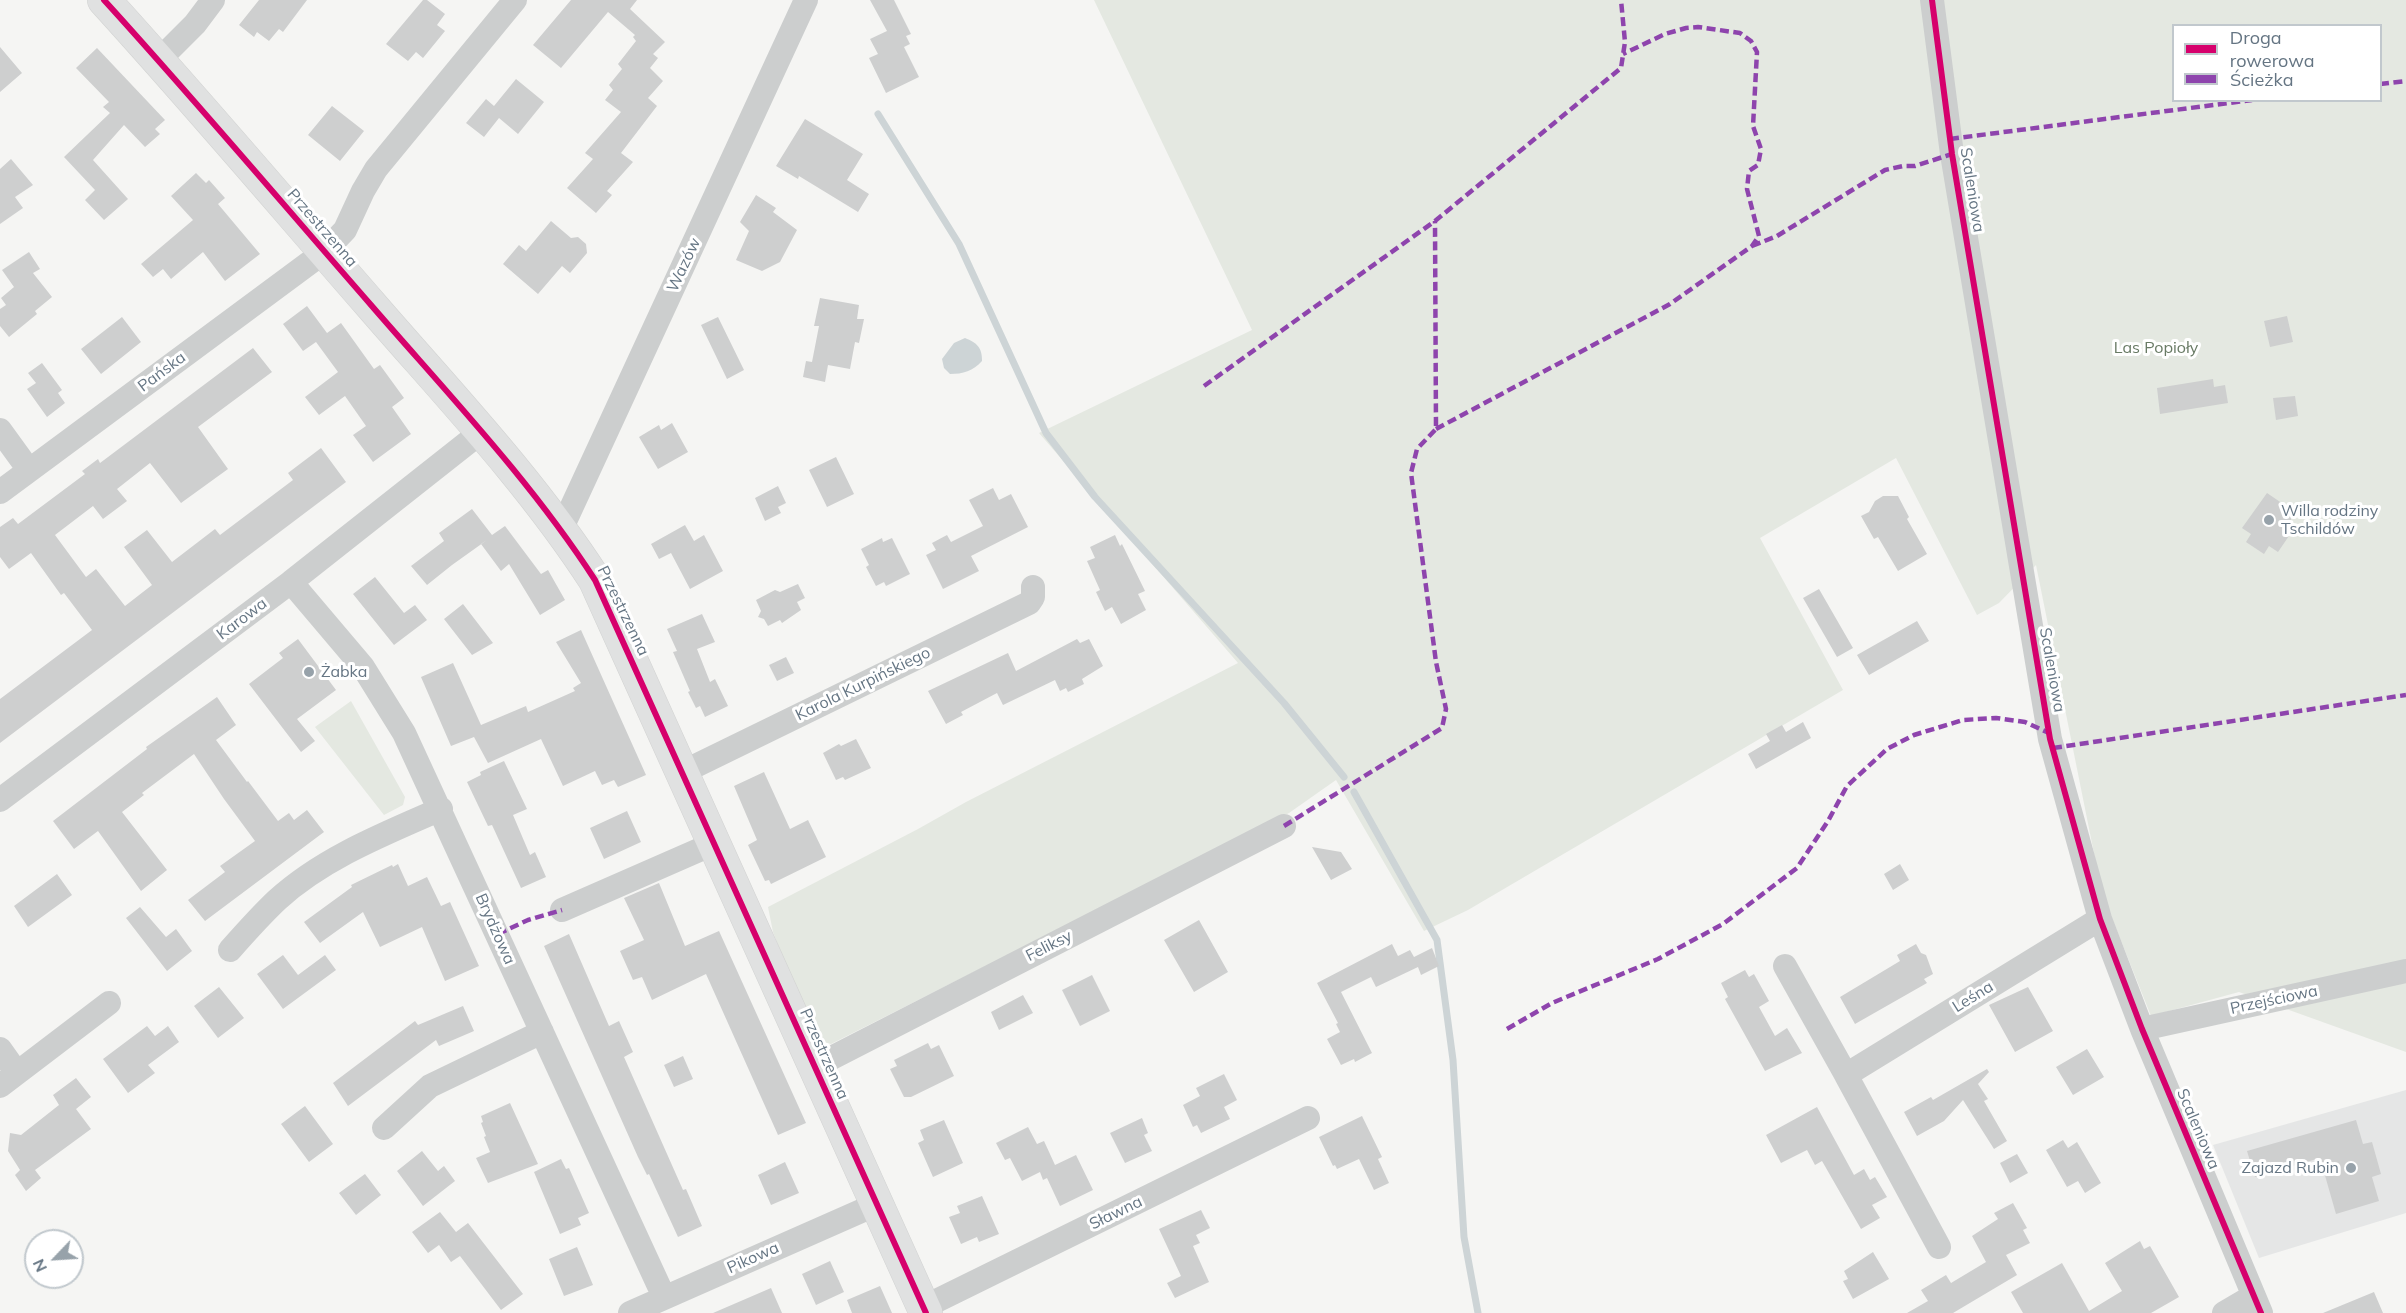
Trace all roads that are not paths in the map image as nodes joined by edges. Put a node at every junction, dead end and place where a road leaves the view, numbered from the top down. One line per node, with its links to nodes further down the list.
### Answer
1 (104, 0): 6 (street, Przestrzenna)
2 (213, 0): 6 (street)
3 (515, 0): 7 (street, Pańska)
4 (806, 0): 12 (street, Wazów)
5 (1932, 0): 21 (street, Scaleniowa)
6 (159, 60): 7 (street, Przestrzenna)
7 (324, 252): 9 (street, Przestrzenna); 10 (street, Pańska)
8 (0, 430): 10 (street)
9 (481, 432): 12 (street, Przestrzenna); 13 (street, Karowa)
10 (29, 470): 11 (street, Pańska)
11 (0, 492)
12 (561, 530): 15 (street, Przestrzenna)
13 (291, 582): 16 (street, Karowa); 17 (street, Brydżowa)
14 (1033, 587): 15 (street, Karola Kurpińskiego)
15 (683, 772): 19 (street, Przestrzenna)
16 (0, 801)
17 (441, 809): 22 (street); 27 (street, Brydżowa)
18 (1284, 826): 29 (street, Feliksy)
19 (714, 843): 20 (street); 29 (street, Przestrzenna)
20 (562, 910)
21 (2100, 919): 26 (street, Scaleniowa); 30 (street, Leśna)
22 (230, 950)
23 (1785, 966): 30 (street)
24 (2406, 971): 26 (street, Przejściowa)
25 (109, 1003): 31 (street)
26 (2142, 1029): 37 (street, Scaleniowa)
27 (542, 1032): 33 (street); 36 (street, Brydżowa)
28 (0, 1049): 31 (street)
29 (814, 1066): 34 (street, Przestrzenna)
30 (1846, 1075): 35 (street)
31 (9, 1079)
32 (1308, 1118): 38 (street, Sławna)
33 (384, 1128)
34 (878, 1204): 36 (street, Pikowa); 38 (street, Przestrzenna)
35 (1939, 1247)
36 (664, 1297): 39 (street, Pikowa)
37 (2257, 1304): 40 (street)
38 (925, 1310)
39 (630, 1313)
40 (2224, 1313)

